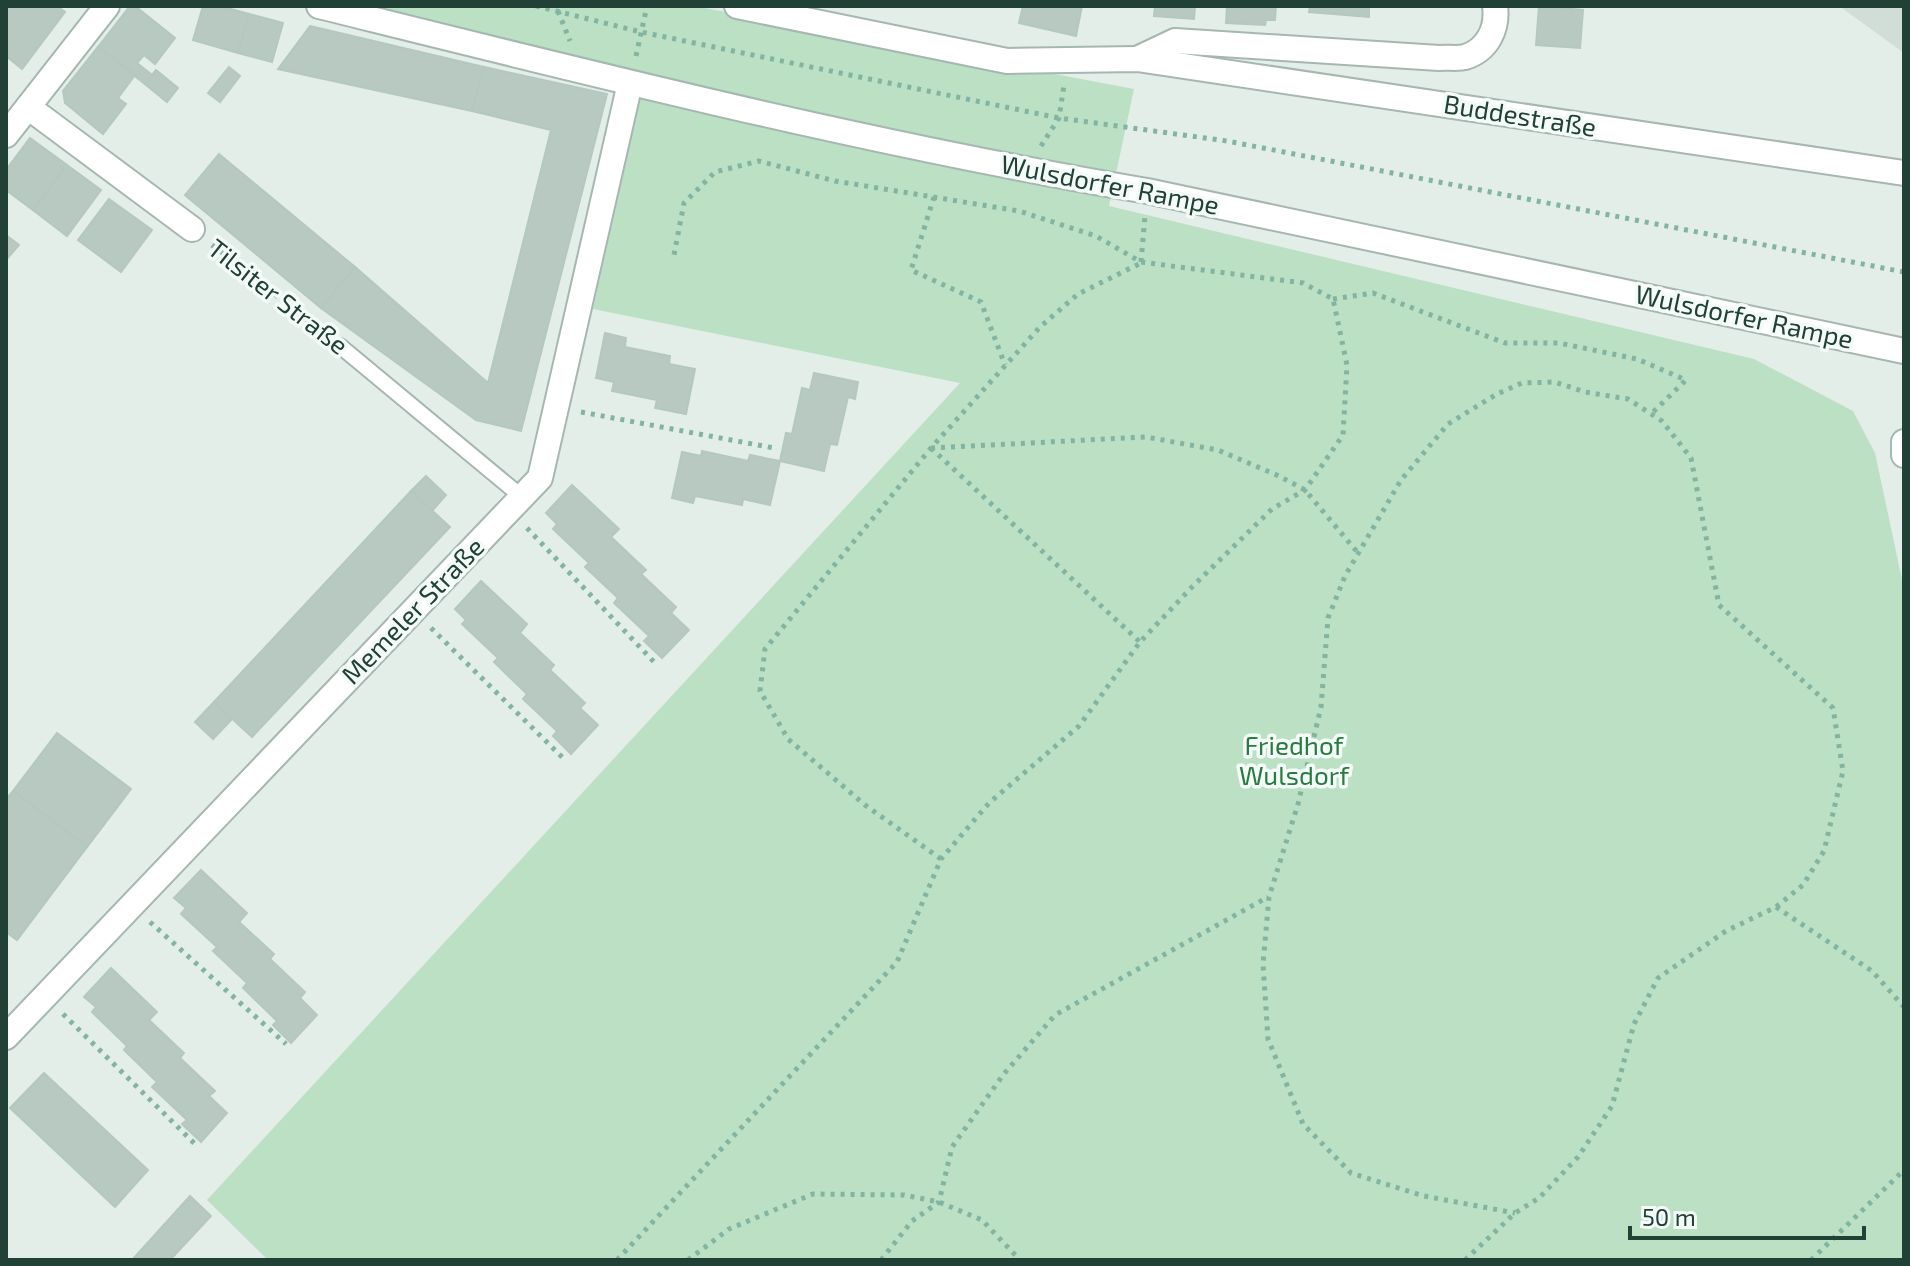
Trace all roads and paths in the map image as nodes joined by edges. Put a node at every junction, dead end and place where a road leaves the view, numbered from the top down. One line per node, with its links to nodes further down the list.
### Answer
1 (107, 6): 11 (street)
2 (319, 6): 10 (street, Wulsdorfer Rampe)
3 (536, 6): 7 (path)
4 (647, 6): 7 (path)
5 (737, 6): 9 (street, Buddestraße)
6 (1495, 6): 8 (street, Buddestraße)
7 (641, 32): 10 (path); 12 (path)
8 (1137, 59): 9 (street, Buddestraße); 15 (street, Buddestraße)
9 (1068, 60): 12 (path)
10 (630, 83): 14 (street, Wulsdorfer Rampe); 25 (street, Memeler Straße)
11 (28, 107): 13 (street); 17 (street, Tilsiter Straße)
12 (1059, 118): 14 (path); 20 (path)
13 (6, 135)
14 (1026, 170): 23 (street, Wulsdorfer Rampe)
15 (1904, 173)
16 (934, 197): 18 (path); 19 (path); 24 (path)
17 (192, 229): 22 (path, Tilsiter Straße)
18 (674, 255)
19 (1141, 262): 21 (path); 24 (path)
20 (1904, 272)
21 (1333, 299): 26 (path); 31 (path)
22 (340, 346): 32 (lane, Tilsiter Straße)
23 (1904, 351)
24 (1005, 365): 29 (path)
25 (556, 407): 28 (path); 32 (street, Memeler Straße)
26 (1651, 414): 33 (path); 41 (path)
27 (1904, 442): 30 (street)
28 (774, 448)
29 (931, 448): 31 (path); 35 (path); 38 (path)
30 (1904, 455)
31 (1305, 490): 33 (path); 35 (path)
32 (516, 503): 34 (street, Memeler Straße); 36 (path)
33 (1358, 553): 39 (path)
34 (413, 611): 37 (path); 40 (street, Memeler Straße)
35 (1140, 642): 38 (path)
36 (654, 662)
37 (563, 758)
38 (941, 859): 50 (path)
39 (1269, 897): 48 (path); 49 (path)
40 (132, 905): 42 (street, Memeler Straße); 45 (path)
41 (1776, 907): 43 (path); 49 (path)
42 (45, 996): 44 (street, Memeler Straße); 46 (path)
43 (1904, 1007)
44 (6, 1037)
45 (286, 1044)
46 (196, 1145)
47 (1904, 1170): 55 (path)
48 (939, 1202): 51 (path); 52 (path); 53 (path)
49 (1515, 1213): 54 (path)
50 (617, 1260)
51 (688, 1260)
52 (881, 1260)
53 (1020, 1260)
54 (1465, 1260)
55 (1811, 1260)

